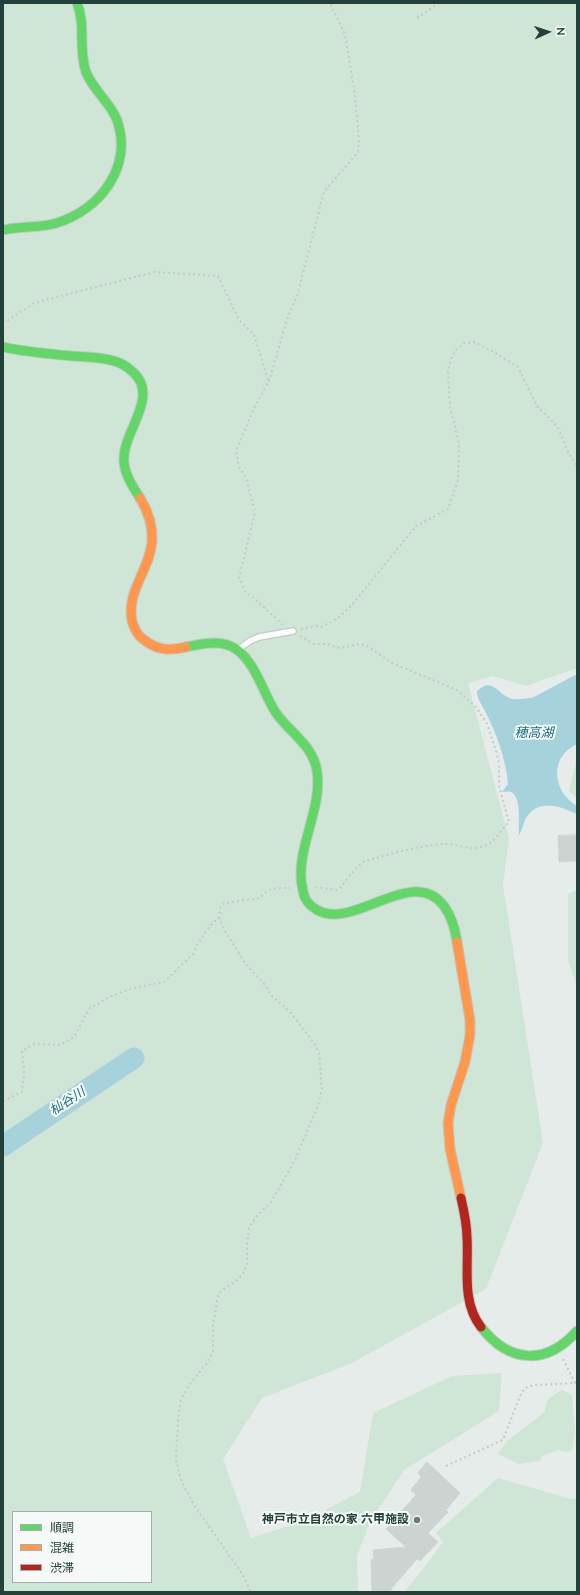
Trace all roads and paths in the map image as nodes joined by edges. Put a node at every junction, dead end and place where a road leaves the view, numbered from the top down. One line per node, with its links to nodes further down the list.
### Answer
1 (77, 3): 5 (street)
2 (330, 3): 8 (path)
3 (439, 3): 4 (path)
4 (417, 18)
5 (3, 230)
6 (3, 321): 8 (path)
7 (3, 346): 11 (street)
8 (269, 381): 10 (path)
9 (577, 466): 10 (path)
10 (293, 632): 11 (lane); 12 (path)
11 (237, 650): 13 (street)
12 (313, 887)
13 (302, 888): 14 (path); 17 (street)
14 (219, 917): 15 (path); 20 (path)
15 (3, 1100)
16 (577, 1331): 17 (street)
17 (558, 1349): 18 (path)
18 (576, 1383): 19 (path)
19 (446, 1466)
20 (251, 1592)

